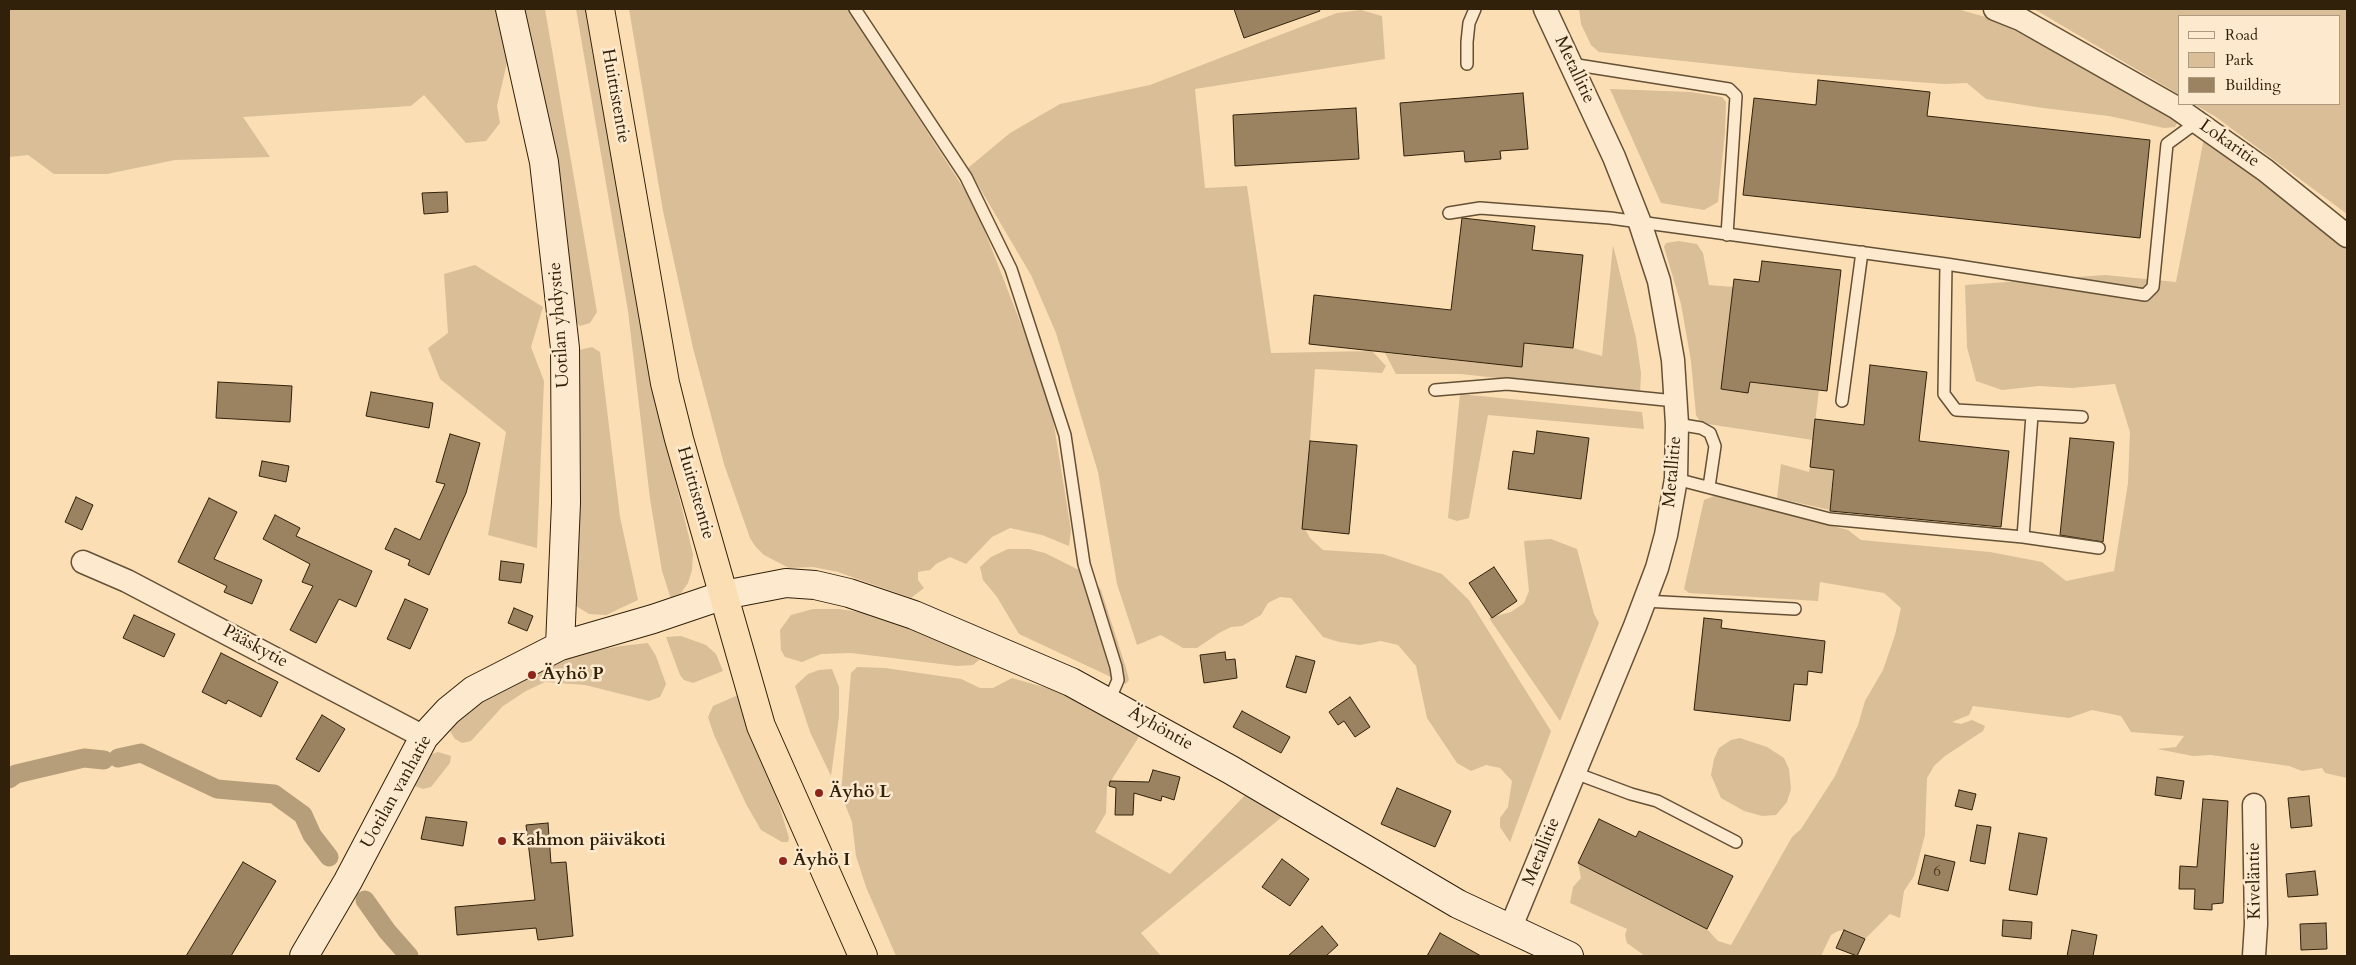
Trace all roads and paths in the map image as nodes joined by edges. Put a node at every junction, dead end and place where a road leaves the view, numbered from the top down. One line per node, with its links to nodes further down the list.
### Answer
1 (510, 9): 30 (main road, Uotilan yhdystie)
2 (600, 9): 27 (highway, Huittistentie)
3 (855, 9): 31 (lane)
4 (1475, 9): 7 (lane)
5 (1545, 9): 8 (street, Metallitie)
6 (1996, 9): 9 (street, Lokaritie)
7 (1467, 64)
8 (1571, 64): 11 (street, Metallitie); 12 (lane)
9 (2197, 122): 13 (street, Lokaritie); 15 (lane)
10 (1449, 213): 11 (lane)
11 (1640, 223): 12 (lane); 17 (street, Metallitie)
12 (1727, 235): 14 (lane)
13 (2347, 236)
14 (1862, 252): 15 (lane); 18 (lane)
15 (1946, 264): 19 (lane)
16 (1435, 390): 17 (lane)
17 (1675, 401): 21 (street, Metallitie)
18 (1842, 401)
19 (2032, 415): 20 (lane); 24 (lane)
20 (2082, 416)
21 (1677, 424): 22 (street, Metallitie); 23 (lane)
22 (1676, 479): 23 (lane); 28 (street, Metallitie)
23 (1709, 487): 24 (lane)
24 (2023, 537): 25 (lane)
25 (2099, 548)
26 (83, 562): 32 (street, Pääskytie)
27 (724, 595): 30 (main road, Uotilan vanhatie); 31 (main road, Äyhöntie); 38 (highway, Huittistentie)
28 (1644, 601): 29 (lane); 33 (street, Metallitie)
29 (1795, 609)
30 (560, 646): 32 (main road, Uotilan vanhatie)
31 (1109, 701): 36 (main road, Äyhöntie)
32 (424, 737): 37 (main road, Uotilan vanhatie)
33 (1575, 773): 35 (lane); 36 (street, Metallitie)
34 (2254, 805): 40 (street, Kiveläntie)
35 (1736, 842)
36 (1510, 929): 39 (main road, Äyhöntie)
37 (304, 956)
38 (863, 956)
39 (1569, 956)
40 (2254, 956)

